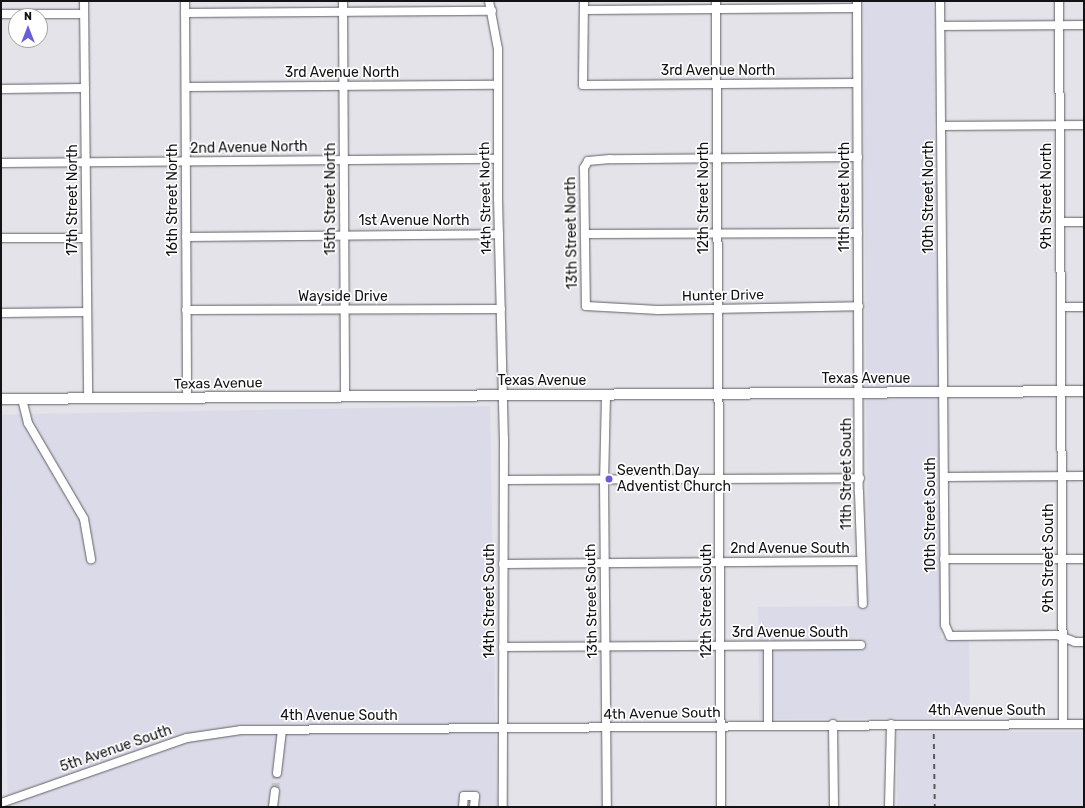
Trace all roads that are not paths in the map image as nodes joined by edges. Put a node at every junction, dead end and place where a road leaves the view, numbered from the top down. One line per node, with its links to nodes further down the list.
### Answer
1 (84, 1): 15 (street, 17th Street North)
2 (185, 1): 13 (street, 16th Street North)
3 (343, 1): 12 (street, 15th Street North)
4 (489, 1): 11 (street, 14th Street North)
5 (584, 1): 10 (street)
6 (940, 1): 18 (street, 10th Street North)
7 (1059, 1): 16 (street, 9th Street North)
8 (857, 4): 9 (street); 20 (street, 11th Street North)
9 (716, 5): 10 (street); 19 (street, 12th Street North)
10 (584, 10): 19 (street, 3rd Avenue North)
11 (492, 11): 12 (street); 21 (street, 14th Street North)
12 (343, 12): 13 (street); 22 (street, 15th Street North)
13 (185, 13): 23 (street, 16th Street North)
14 (1, 14): 15 (street)
15 (83, 14): 24 (street, 17th Street North)
16 (1059, 25): 17 (street); 18 (street); 26 (street, 9th Street North)
17 (1084, 25)
18 (940, 26): 28 (street, 10th Street North)
19 (716, 84): 20 (street, 3rd Avenue North); 30 (street, 12th Street North)
20 (857, 84): 29 (street, 11th Street North)
21 (498, 85): 22 (street, 3rd Avenue North); 32 (street, 14th Street North)
22 (343, 86): 23 (street, 3rd Avenue North); 31 (street, 15th Street North)
23 (186, 87): 33 (street, 16th Street North)
24 (85, 88): 25 (street); 35 (street, 17th Street North)
25 (1, 89)
26 (1060, 125): 27 (street); 28 (street); 36 (street, 9th Street North)
27 (1084, 125)
28 (941, 126): 58 (street, 10th Street North)
29 (858, 157): 30 (street); 38 (street, 11th Street North)
30 (717, 158): 40 (street, 13th Street North); 41 (street, 12th Street North)
31 (344, 160): 32 (street, 2nd Avenue North); 33 (street, 2nd Avenue North); 42 (street, 15th Street North)
32 (498, 160): 39 (street, 14th Street North)
33 (186, 162): 35 (street, 2nd Avenue North); 43 (street, 16th Street North)
34 (1, 163): 35 (street, 2nd Avenue North)
35 (86, 163): 45 (street, 17th Street North)
36 (1060, 222): 37 (street); 48 (street, 9th Street North)
37 (1084, 222)
38 (858, 233): 41 (street); 47 (street, 11th Street North)
39 (499, 234): 42 (street, 1st Avenue North); 50 (street, 14th Street North)
40 (585, 234): 41 (street); 46 (street, 13th Street North)
41 (717, 234): 51 (street, 12th Street North)
42 (344, 235): 43 (street, 1st Avenue North); 53 (street, 15th Street North)
43 (186, 237): 52 (street, 16th Street North)
44 (1, 238): 45 (street)
45 (86, 238): 54 (street, 17th Street North)
46 (588, 306): 51 (street, Hunter Drive)
47 (859, 306): 51 (street, Hunter Drive); 59 (street, 11th Street North)
48 (1061, 307): 49 (street); 56 (street, 9th Street North)
49 (1084, 307)
50 (500, 309): 53 (street, Wayside Drive); 63 (street, 14th Street North)
51 (718, 309): 60 (street, 12th Street North)
52 (186, 310): 53 (street, Wayside Drive); 64 (street, 16th Street North)
53 (345, 310): 62 (street, 15th Street North)
54 (87, 312): 55 (street); 67 (street, 17th Street North)
55 (1, 313)
56 (1061, 391): 57 (main road, Texas Avenue); 58 (main road, Texas Avenue); 68 (street, 9th Street South)
57 (1084, 391)
58 (943, 392): 59 (main road, Texas Avenue); 70 (street, 10th Street South)
59 (860, 393): 60 (main road, Texas Avenue); 71 (street, 11th Street South)
60 (719, 394): 61 (main road, Texas Avenue); 72 (street, 12th Street South)
61 (606, 395): 63 (main road, Texas Avenue); 74 (street, 13th Street South)
62 (345, 396): 63 (main road, Texas Avenue); 64 (main road, Texas Avenue)
63 (502, 396): 73 (street, 14th Street South)
64 (187, 398): 67 (main road, Texas Avenue)
65 (1, 399): 66 (main road, Texas Avenue)
66 (22, 399): 67 (main road, Texas Avenue); 75 (street)
67 (88, 399)
68 (1062, 476): 69 (street); 70 (street); 77 (street, 9th Street South)
69 (1084, 476)
70 (944, 477): 76 (street, 10th Street South)
71 (860, 478): 72 (street); 79 (street, 11th Street South)
72 (719, 479): 74 (street); 80 (street, 12th Street South)
73 (504, 480): 74 (street); 82 (street, 14th Street South)
74 (604, 480): 81 (street, 13th Street South)
75 (91, 559)
76 (944, 559): 77 (street); 84 (street, 10th Street South)
77 (1062, 559): 78 (street); 84 (street, 9th Street South)
78 (1084, 559)
79 (860, 561): 80 (street, 2nd Avenue South); 83 (street, 11th Street South)
80 (720, 562): 81 (street, 2nd Avenue South); 88 (street, 12th Street South)
81 (604, 563): 82 (street, 2nd Avenue South); 87 (street, 13th Street South)
82 (503, 564): 90 (street, 14th Street South)
83 (863, 604)
84 (1063, 637): 85 (street); 93 (street, 9th Street South)
85 (1084, 642)
86 (861, 645): 89 (street, 3rd Avenue South)
87 (605, 646): 88 (street, 3rd Avenue South); 90 (street, 3rd Avenue South); 97 (street, 13th Street South)
88 (720, 646): 89 (street, 3rd Avenue South); 96 (street, 12th Street South)
89 (768, 646): 95 (street)
90 (503, 647): 98 (street, 14th Street South)
91 (833, 724): 92 (street, 4th Avenue South); 95 (street, 4th Avenue South); 110 (street)
92 (891, 724): 93 (street, 4th Avenue South); 111 (street)
93 (1063, 724): 94 (street, 4th Avenue South)
94 (1084, 724)
95 (768, 725): 96 (street, 4th Avenue South)
96 (721, 726): 97 (street, 4th Avenue South); 109 (street, 12th Street South)
97 (606, 727): 98 (street, 4th Avenue South); 108 (street, 13th Street South)
98 (502, 729): 100 (street, 4th Avenue South); 107 (street, 14th Street South)
99 (241, 730): 100 (street, 4th Avenue South); 103 (street, 5th Avenue South)
100 (282, 730): 101 (street)
101 (277, 773)
102 (275, 791): 104 (street)
103 (1, 803)
104 (273, 807)
105 (463, 807): 106 (street)
106 (474, 807)
107 (503, 807)
108 (607, 807)
109 (721, 807)
110 (834, 807)
111 (889, 807)

